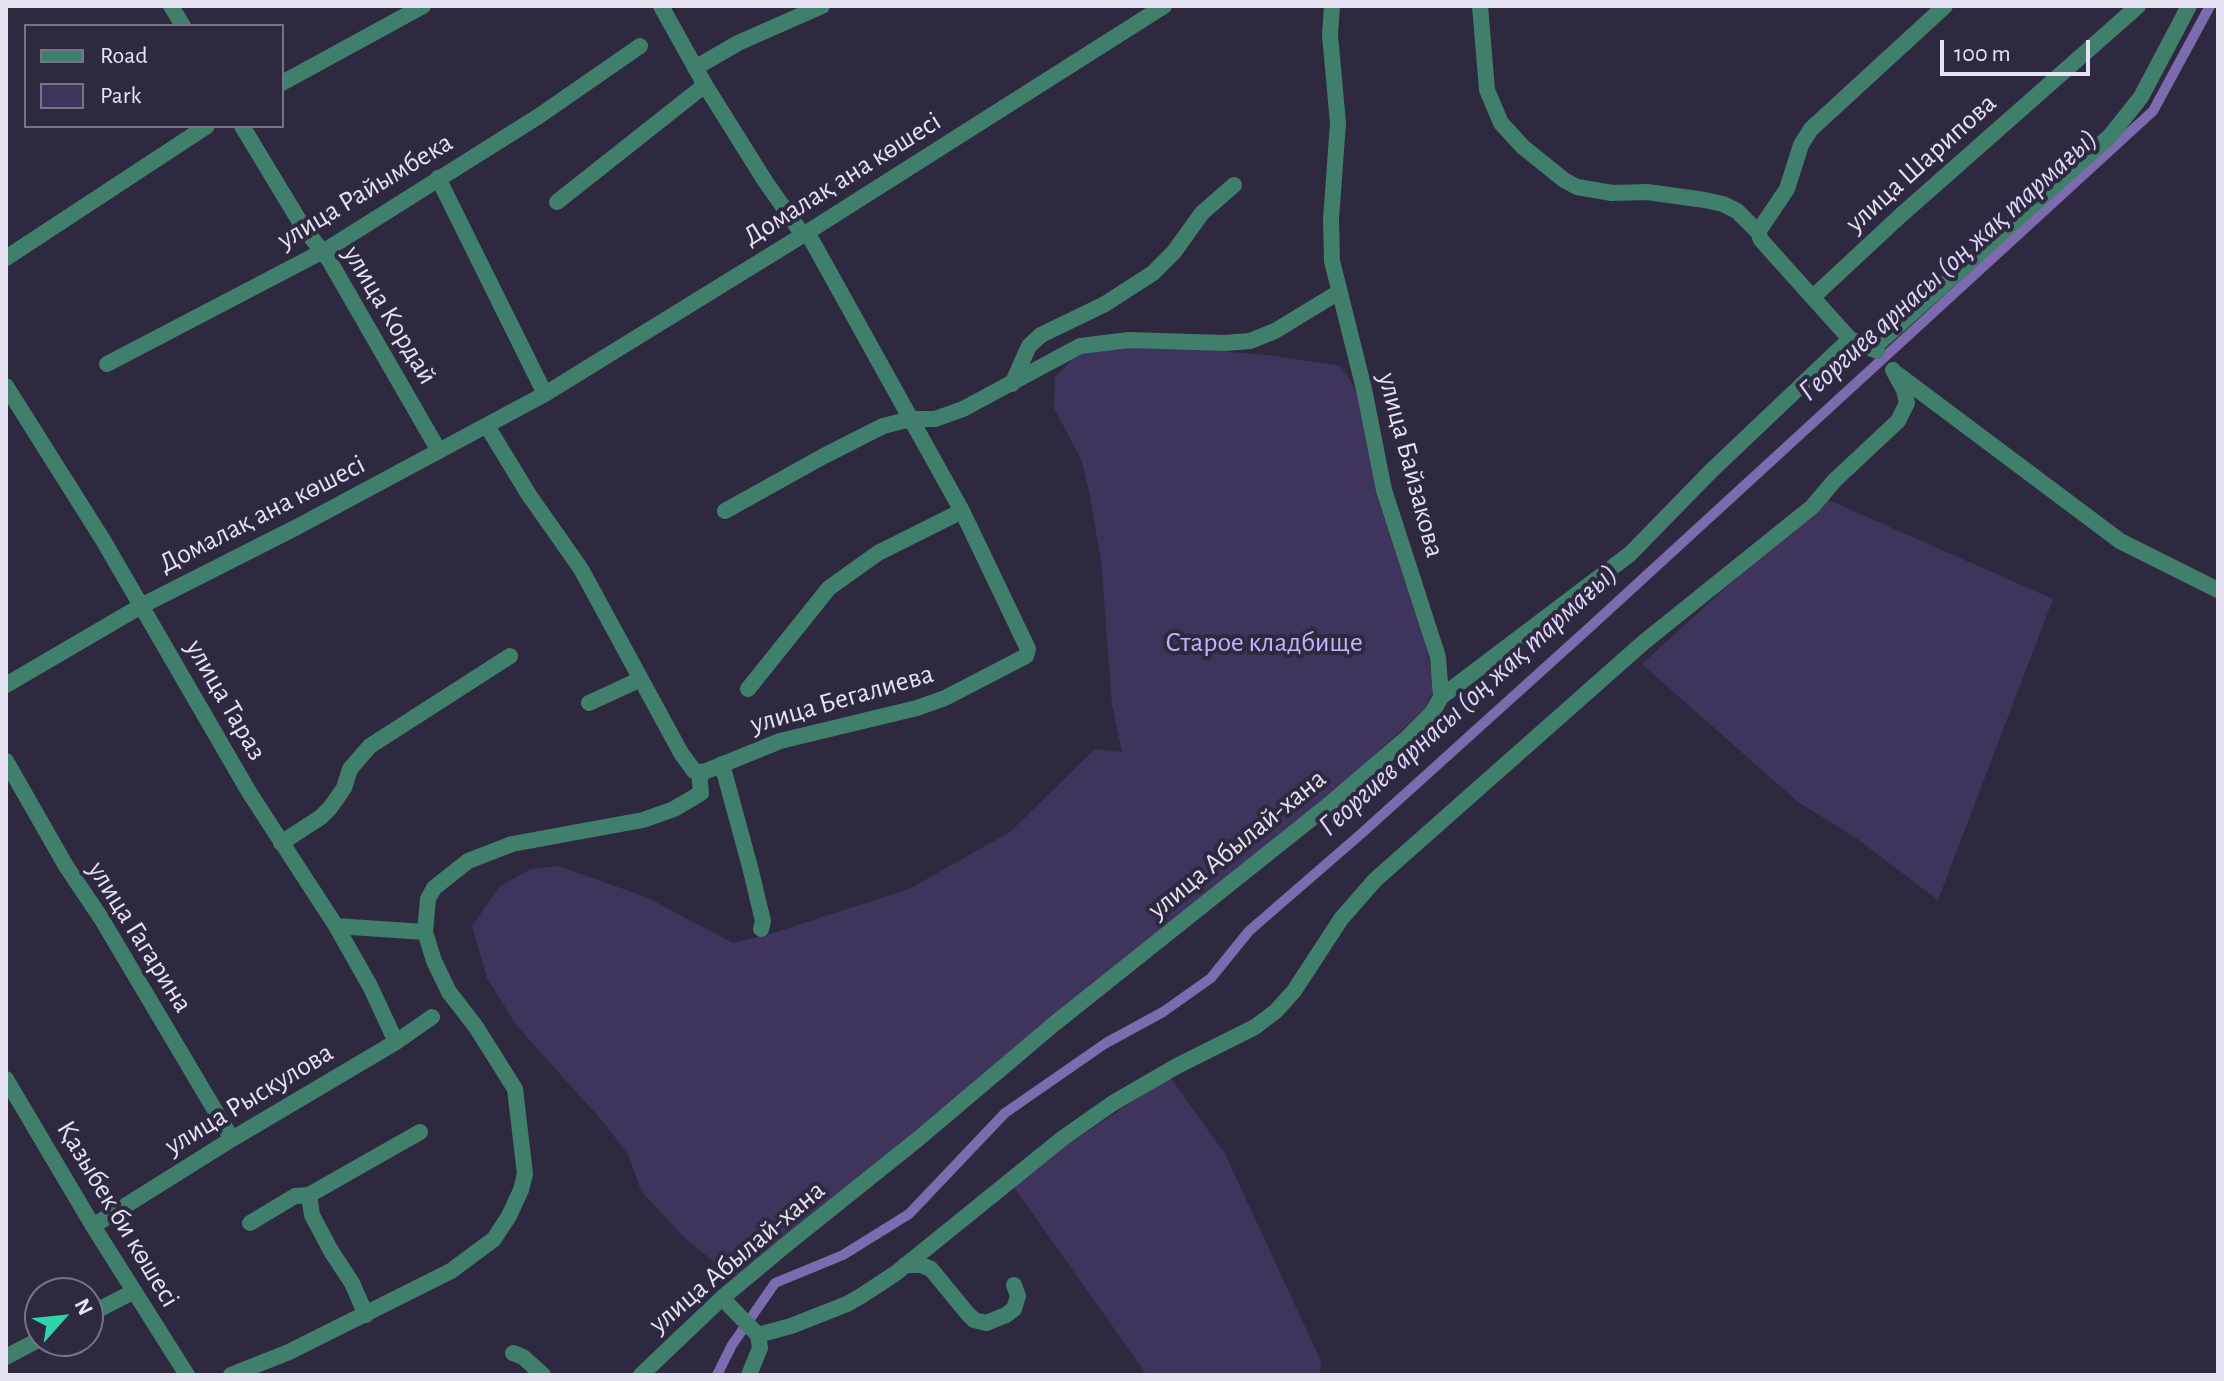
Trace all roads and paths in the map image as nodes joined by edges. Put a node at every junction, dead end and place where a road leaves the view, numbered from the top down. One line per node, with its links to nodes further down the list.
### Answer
1 (171, 6): 11 (street)
2 (423, 6): 14 (street)
3 (661, 6): 13 (street, улица Бегалиева)
4 (822, 6): 13 (street)
5 (1164, 6): 22 (street, Домалақ ана көшесі)
6 (1332, 6): 25 (street, улица Байзакова)
7 (1480, 6): 21 (street)
8 (1945, 6): 21 (street)
9 (2138, 6): 26 (street, улица Шарипова)
10 (2189, 6): 27 (street)
11 (182, 24)
12 (640, 46): 18 (street, улица Райымбека)
13 (695, 68): 15 (street, улица Бегалиева)
14 (284, 82)
15 (705, 85): 20 (street); 22 (street, улица Бегалиева)
16 (204, 128): 24 (street)
17 (243, 128): 23 (street, улица Кордай)
18 (438, 178): 23 (street, улица Райымбека); 31 (street)
19 (1234, 185): 29 (street)
20 (557, 202)
21 (1758, 232): 26 (street)
22 (805, 234): 31 (street, Домалақ ана көшесі); 32 (street, улица Бегалиева)
23 (322, 250): 28 (street, улица Райымбека); 34 (street, улица Кордай)
24 (6, 258)
25 (1339, 292): 29 (street); 43 (street, улица Байзакова)
26 (1813, 297): 27 (street)
27 (1850, 339): 43 (street, улица Абылай-хана)
28 (107, 364)
29 (1012, 384): 32 (street)
30 (6, 386): 38 (street, улица Тараз)
31 (545, 394): 33 (street, Домалақ ана көшесі)
32 (911, 419): 35 (street); 36 (street, улица Бегалиева)
33 (487, 426): 34 (street, Домалақ ана көшесі); 40 (street)
34 (439, 451): 38 (street, Домалақ ана көшесі)
35 (725, 511)
36 (962, 511): 42 (street, улица Бегалиева); 46 (street, улица Бегалиева)
37 (2218, 590): 60 (street)
38 (141, 606): 41 (street, Домалақ ана көшесі); 48 (street, улица Тараз)
39 (510, 656): 48 (street)
40 (641, 679): 44 (street); 47 (street)
41 (6, 685)
42 (748, 689)
43 (1441, 697): 63 (street, улица Абылай-хана)
44 (589, 703)
45 (6, 761): 56 (street, улица Гагарина)
46 (722, 764): 47 (street, улица Бегалиева); 50 (street)
47 (697, 772): 51 (street)
48 (281, 843): 49 (street, улица Тараз)
49 (336, 926): 51 (street); 53 (street, улица Тараз)
50 (761, 929)
51 (425, 932): 65 (street)
52 (432, 1017): 53 (street, улица Рыскулова)
53 (396, 1042): 56 (street, улица Рыскулова)
54 (6, 1079): 59 (street, Қазыбек би көшесі)
55 (420, 1132): 57 (street)
56 (232, 1139): 59 (street, улица Рыскулова)
57 (309, 1195): 58 (street); 65 (street)
58 (250, 1223)
59 (93, 1226): 62 (street, Қазыбек би көшесі)
60 (905, 1265): 61 (street); 66 (street)
61 (1014, 1285)
62 (133, 1292): 64 (street); 71 (street, Қазыбек би көшесі)
63 (722, 1298): 66 (street); 73 (street, улица Абылай-хана)
64 (104, 1307)
65 (366, 1315): 72 (street)
66 (751, 1327): 74 (street)
67 (24, 1347): 69 (street)
68 (513, 1353): 70 (street)
69 (6, 1357)
70 (538, 1372)
71 (187, 1375)
72 (231, 1375)
73 (641, 1375)
74 (749, 1375)

